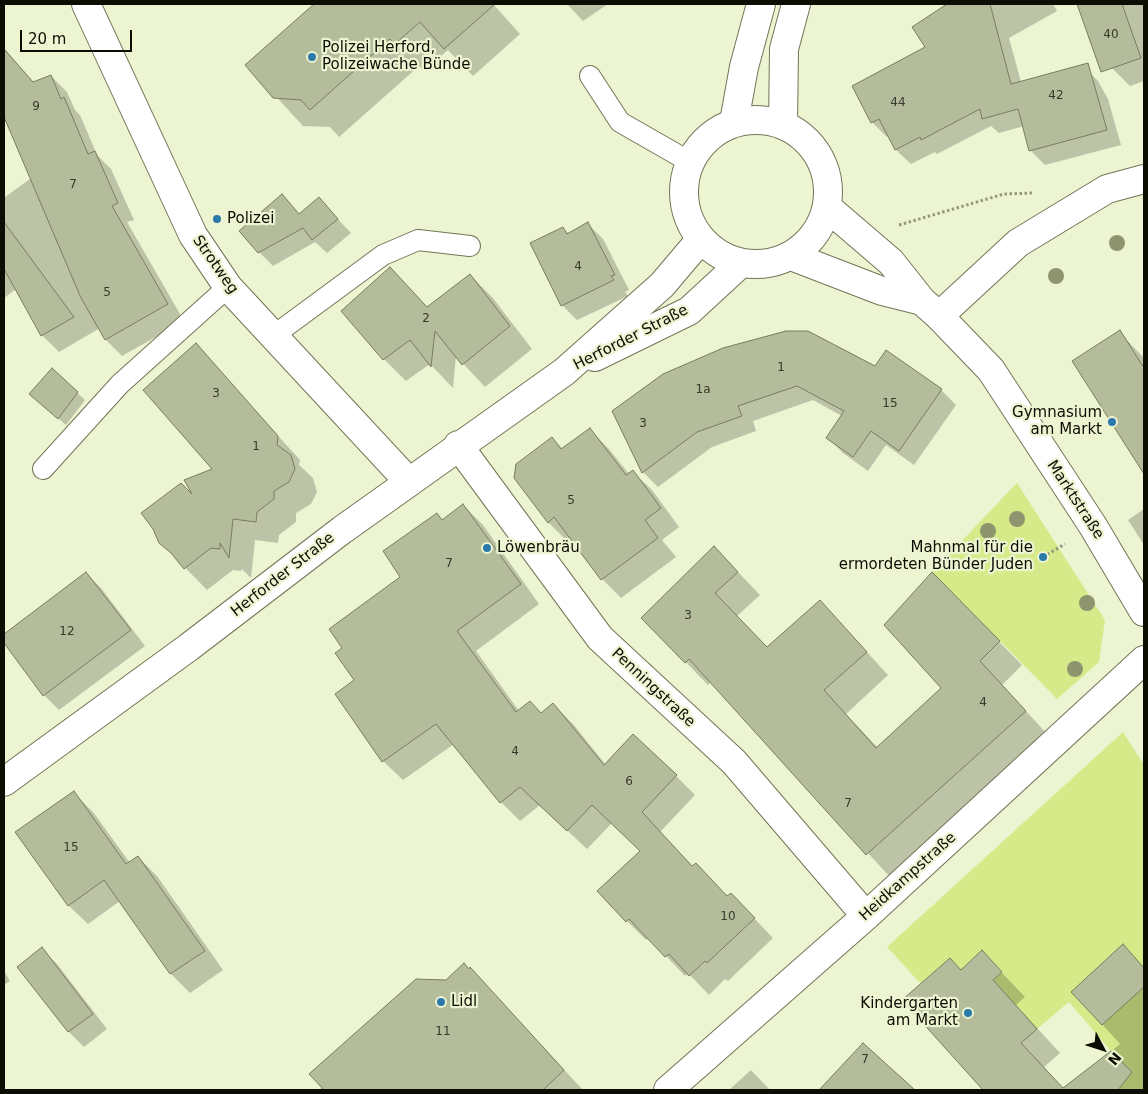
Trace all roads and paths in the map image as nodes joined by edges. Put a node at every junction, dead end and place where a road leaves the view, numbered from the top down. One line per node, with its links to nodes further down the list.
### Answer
1 (86, 4): 16 (street, Strotweg)
2 (761, 4): 5 (street)
3 (796, 4): 6 (street)
4 (590, 76): 7 (lane)
5 (734, 122): 6 (street); 7 (street)
6 (784, 124): 10 (street)
7 (690, 162): 11 (street)
8 (1144, 179): 17 (street)
9 (1042, 192): 13 (path)
10 (828, 208): 13 (street, Marktstraße); 14 (street)
11 (701, 239): 15 (street); 19 (street, Herforder Straße)
12 (470, 246): 18 (lane)
13 (876, 248): 17 (street, Marktstraße)
14 (792, 256): 15 (street); 17 (street)
15 (740, 264): 19 (street, Herforder Straße)
16 (228, 287): 18 (street, Strotweg); 21 (lane)
17 (931, 309): 23 (street, Marktstraße)
18 (273, 336): 22 (street, Strotweg)
19 (564, 372): 20 (street, Herforder Straße)
20 (458, 445): 22 (street, Herforder Straße); 26 (street, Penningstraße)
21 (43, 469)
22 (409, 482): 25 (street, Herforder Straße)
23 (1144, 612)
24 (1144, 660): 26 (street, Heidkampstraße)
25 (4, 782)
26 (866, 916): 27 (street, Heidkampstraße)
27 (668, 1090)

